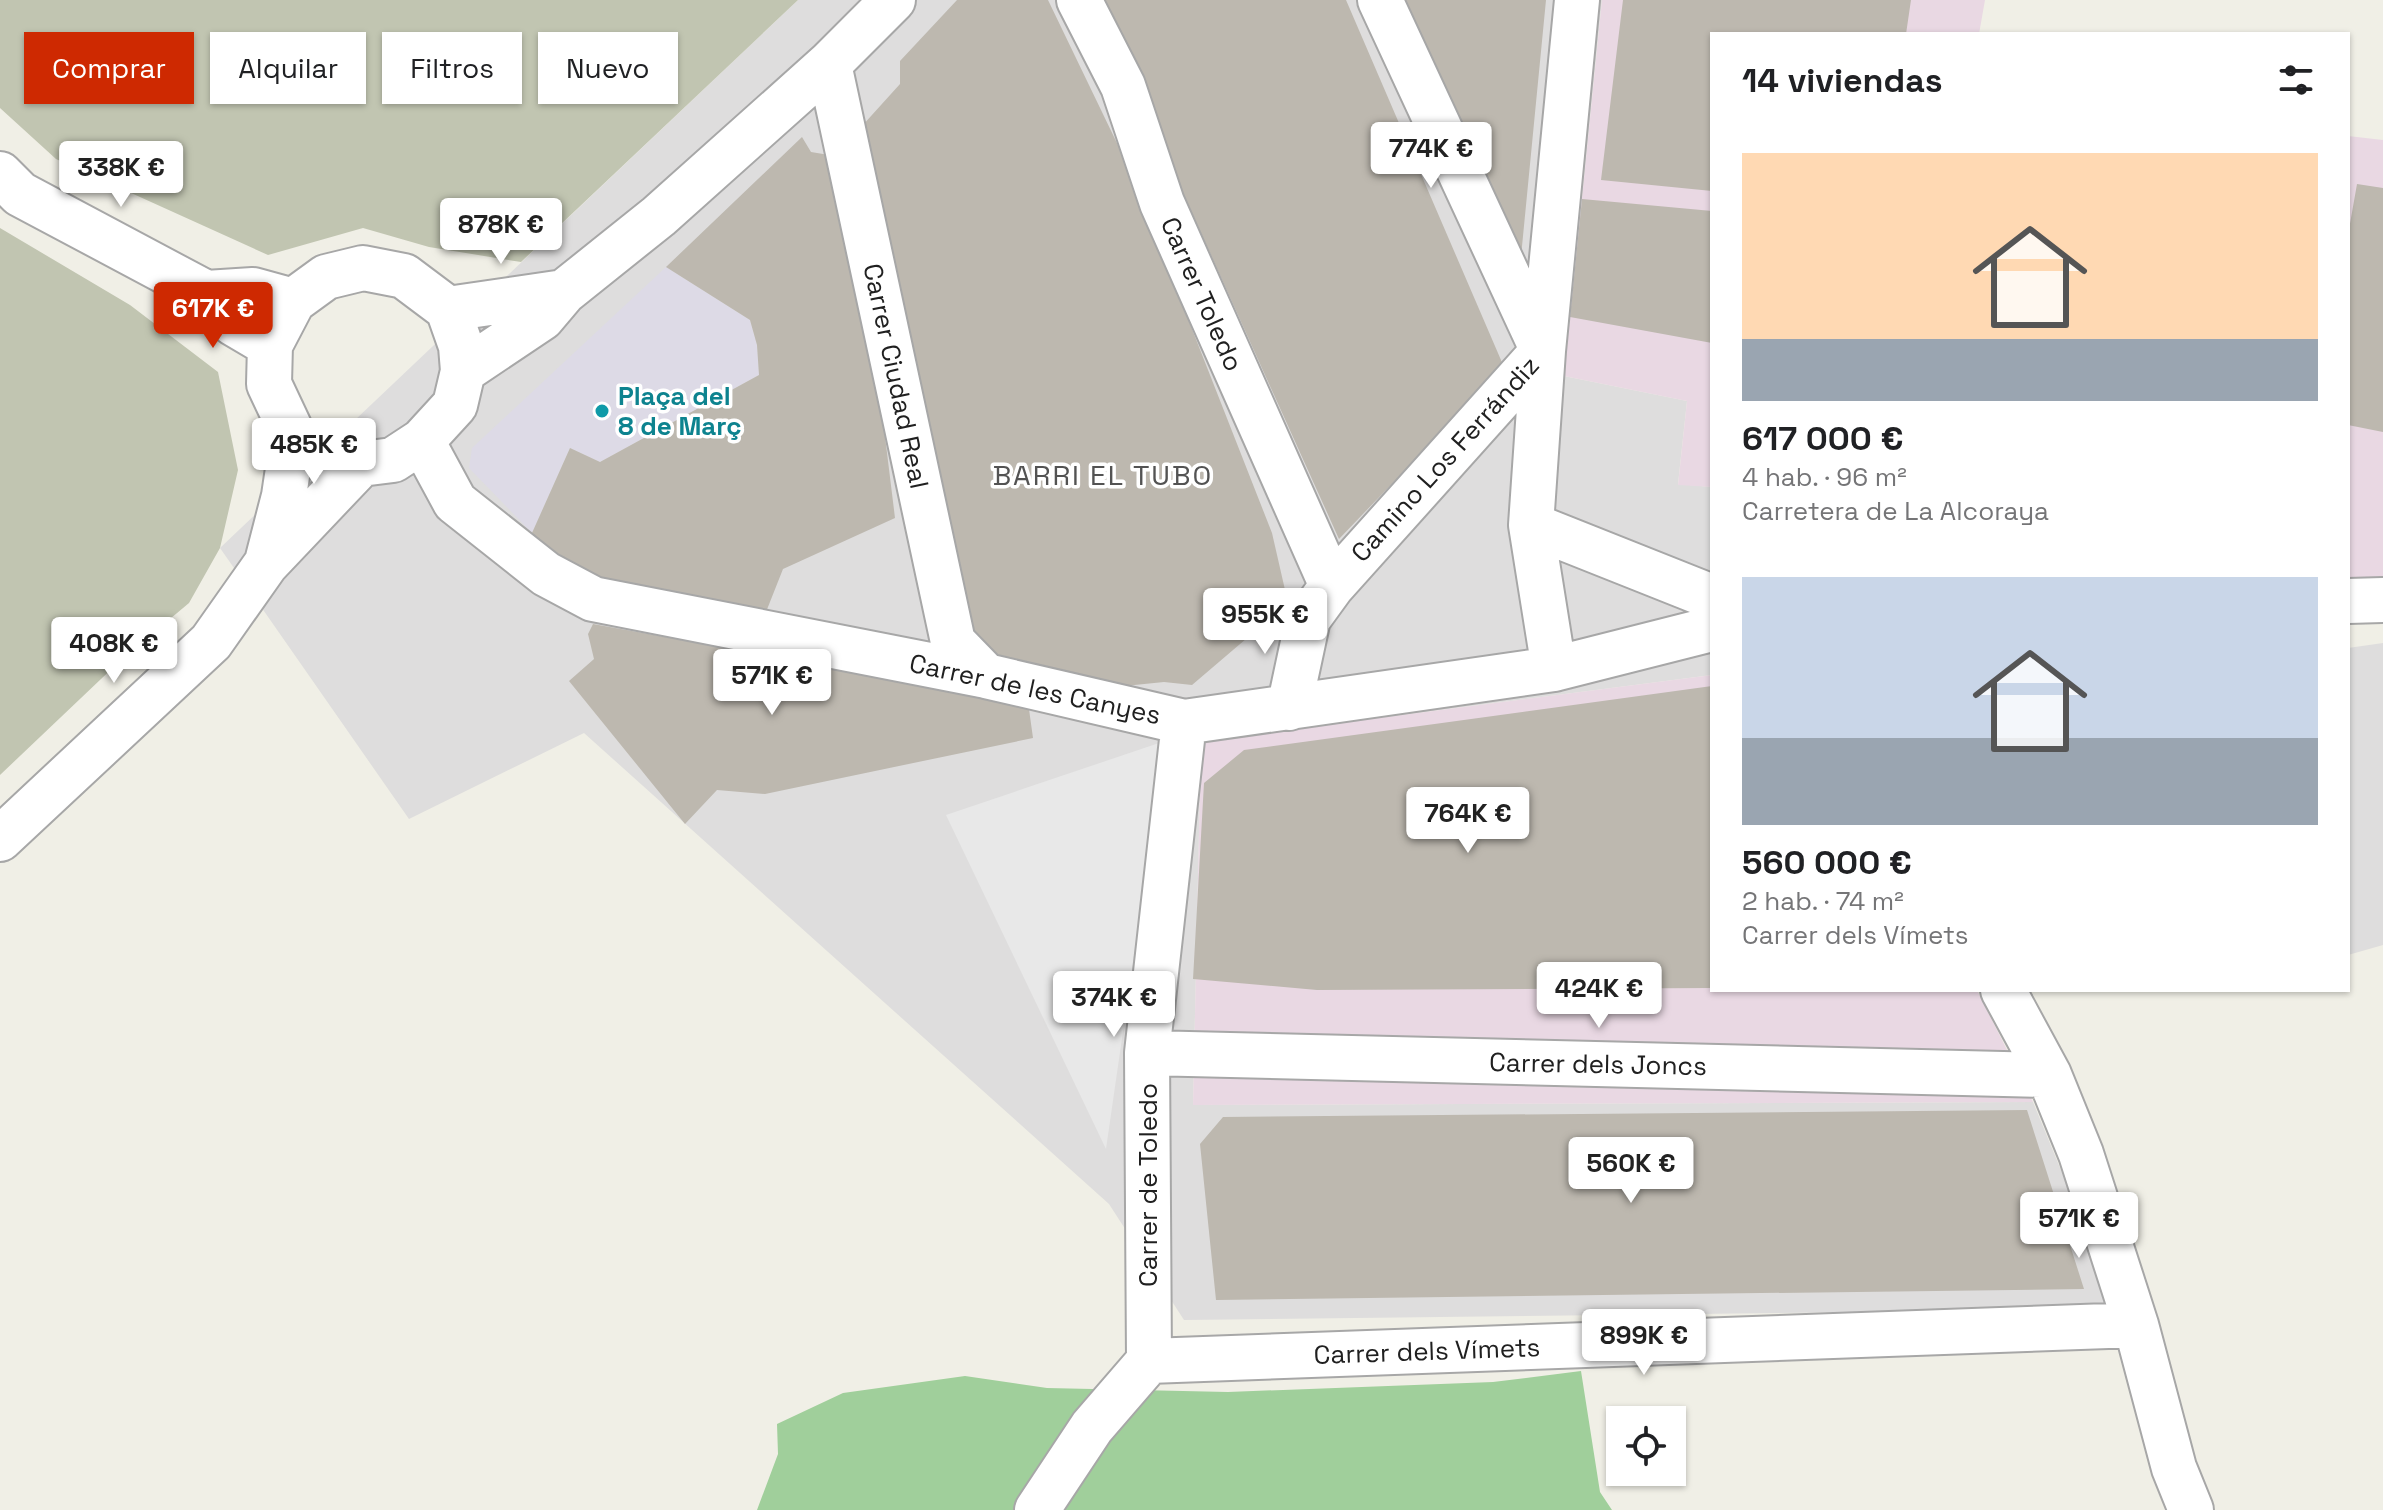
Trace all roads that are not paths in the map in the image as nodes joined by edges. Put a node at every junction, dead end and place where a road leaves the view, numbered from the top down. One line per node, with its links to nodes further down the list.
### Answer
1 (893, 0): 5 (street)
2 (1079, 0): 22 (street, Carrer Toledo)
3 (1380, 0): 12 (street)
4 (1577, 0): 12 (street, Camino Los Ferrándiz)
5 (829, 64): 7 (street); 25 (street, Carrer Ciudad Real)
6 (0, 174): 8 (street)
7 (564, 292): 10 (street); 13 (street)
8 (206, 293): 9 (street); 11 (street)
9 (293, 301): 10 (street); 11 (street)
10 (448, 309): 13 (street)
11 (270, 345): 14 (street)
12 (1543, 351): 17 (street); 22 (street, Camino Los Ferrándiz)
13 (463, 371): 15 (street)
14 (293, 435): 16 (street); 18 (street)
15 (422, 441): 16 (street); 25 (street, Carrer de les Canyes)
16 (361, 464): 18 (street)
17 (1531, 525): 19 (street); 24 (street)
18 (266, 564): 28 (street)
19 (1710, 596)
20 (2383, 600): 21 (street)
21 (2350, 601)
22 (1320, 602): 26 (street)
23 (1710, 630): 24 (street, Carrer de les Canyes)
24 (1554, 669): 26 (street, Carrer de les Canyes)
25 (986, 676): 27 (street, Carrer de les Canyes)
26 (1289, 708): 27 (street, Carrer de les Canyes)
27 (1184, 722): 30 (street, Carrer de Toledo)
28 (0, 839)
29 (2004, 992): 31 (street)
30 (1147, 1053): 31 (street, Carrer dels Joncs); 33 (street, Carrer de Toledo)
31 (2049, 1075): 32 (street)
32 (2136, 1325): 33 (street, Carrer dels Vímets); 35 (street)
33 (1149, 1361): 34 (street)
34 (1037, 1510)
35 (2191, 1510)

